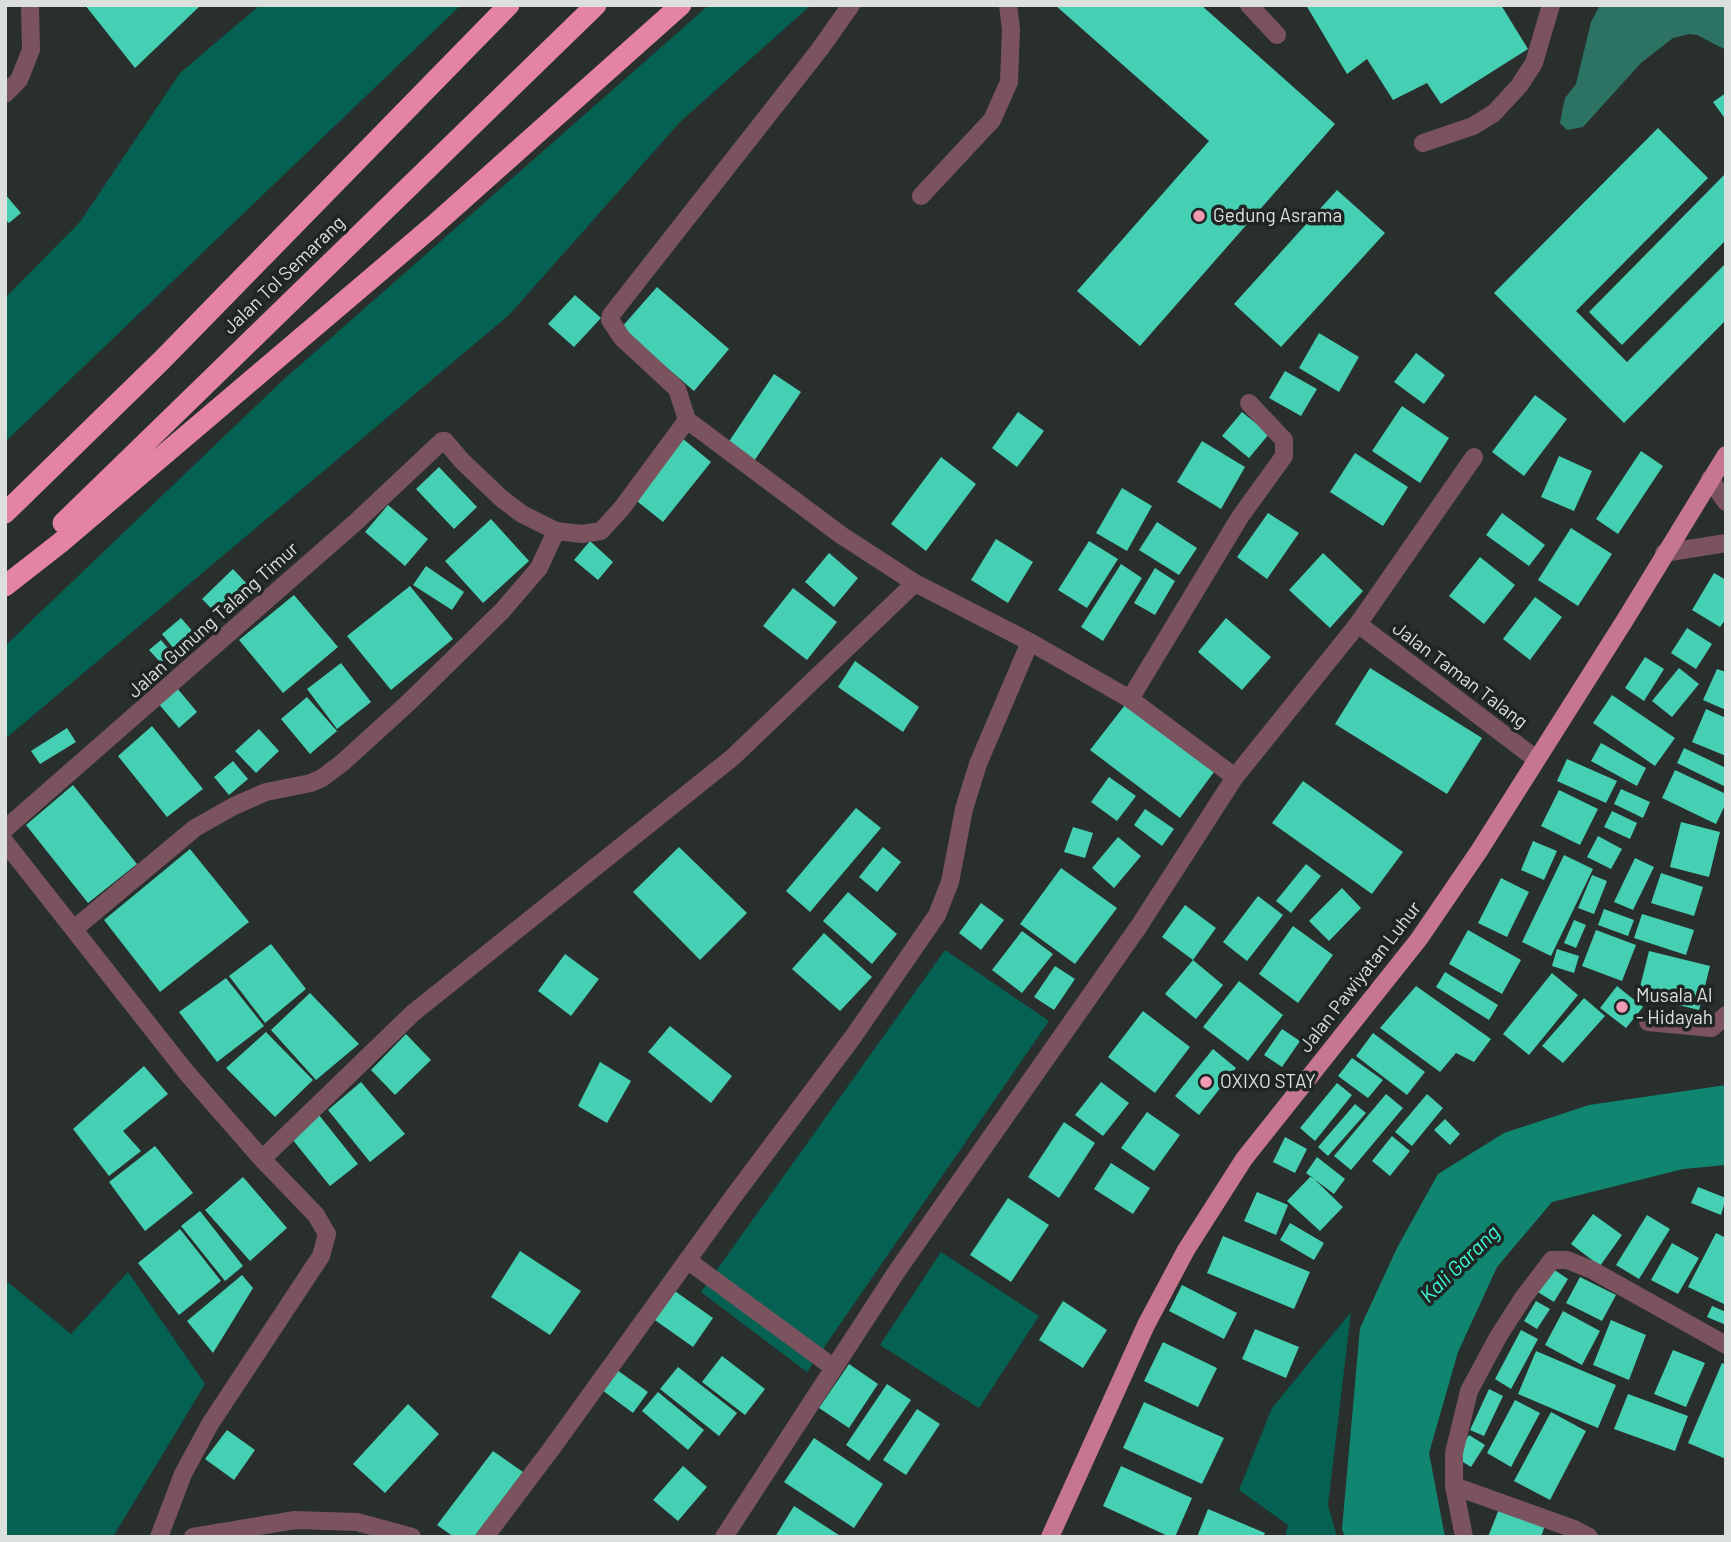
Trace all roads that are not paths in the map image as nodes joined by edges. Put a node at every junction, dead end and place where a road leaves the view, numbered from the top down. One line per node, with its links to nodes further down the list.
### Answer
1 (30, 5): 10 (street)
2 (509, 5): 19 (highway, Jalan Tol Semarang)
3 (596, 5): 23 (highway, Jalan Tol Semarang)
4 (681, 5): 25 (highway)
5 (851, 5): 14 (street)
6 (1008, 5): 12 (street)
7 (1249, 5): 9 (street)
8 (1551, 5): 11 (street)
9 (1276, 35)
10 (5, 94)
11 (1423, 142)
12 (921, 196)
13 (1249, 403): 28 (street)
14 (687, 420): 20 (street); 24 (street)
15 (1726, 455): 17 (main road, Jalan Pawiyatan Luhur)
16 (1474, 457): 26 (street)
17 (1710, 479): 18 (street); 22 (main road, Jalan Pawiyatan Luhur)
18 (1726, 502)
19 (5, 513)
20 (556, 531): 31 (street, Jalan Gunung Talang Timur); 33 (street)
21 (1726, 543): 22 (street)
22 (1664, 553): 29 (main road, Jalan Pawiyatan Luhur)
23 (5, 580)
24 (915, 583): 27 (street); 36 (street)
25 (5, 586)
26 (1358, 624): 29 (street, Jalan Taman Talang); 30 (street)
27 (1030, 642): 28 (street); 37 (street)
28 (1130, 699): 30 (street)
29 (1536, 759): 46 (main road, Jalan Pawiyatan Luhur)
30 (1235, 777): 39 (street)
31 (5, 829)
32 (5, 842): 33 (street)
33 (74, 929): 36 (street)
34 (1726, 1015): 35 (street)
35 (1648, 1022)
36 (262, 1159): 41 (street)
37 (687, 1260): 39 (street); 44 (street)
38 (1726, 1345): 40 (street)
39 (834, 1368): 45 (street)
40 (1454, 1486): 47 (street); 48 (street)
41 (159, 1537)
42 (193, 1537): 43 (street)
43 (412, 1537)
44 (485, 1537)
45 (724, 1537)
46 (1050, 1537)
47 (1464, 1537)
48 (1588, 1537)

